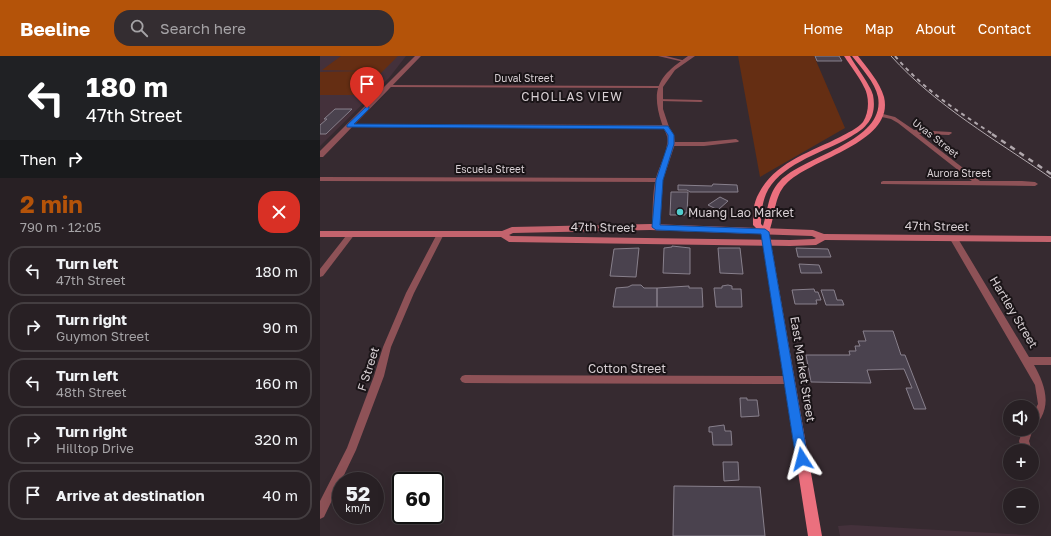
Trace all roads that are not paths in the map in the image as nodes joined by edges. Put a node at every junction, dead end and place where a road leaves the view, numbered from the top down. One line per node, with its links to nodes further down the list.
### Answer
1 (418, 56): 7 (street)
2 (660, 56): 6 (street)
3 (692, 56): 6 (street)
4 (847, 56): 9 (main road)
5 (855, 56): 12 (main road)
6 (684, 61): 8 (street)
7 (388, 86): 8 (street, Duval Street); 13 (street)
8 (660, 87): 10 (street)
9 (870, 94): 12 (main road); 26 (main road, East Market Street)
10 (659, 100): 11 (street); 14 (street)
11 (701, 101)
12 (879, 115): 15 (street, Uvas Street); 26 (main road, East Market Street)
13 (349, 126): 14 (street); 19 (street)
14 (666, 127): 18 (street)
15 (913, 132): 16 (street); 23 (street, Uvas Street)
16 (949, 133)
17 (736, 141): 18 (street)
18 (671, 144): 21 (street)
19 (320, 155)
20 (320, 179): 21 (street, Escuela Street)
21 (659, 180): 25 (street)
22 (883, 183): 23 (street, Aurora Street)
23 (978, 183): 24 (street, Aurora Street)
24 (1035, 184)
25 (656, 227): 26 (main road, 47th Street); 30 (main road, 47th Street)
26 (765, 232): 31 (main road, 47th Street); 34 (main road, East Market Street)
27 (320, 234): 28 (main road, 47th Street)
28 (351, 234): 29 (main road, 47th Street); 35 (street)
29 (440, 234): 30 (main road, 47th Street); 41 (street, F Street)
30 (503, 234): 34 (main road, 47th Street)
31 (823, 237): 32 (main road, 47th Street); 34 (main road, 47th Street)
32 (954, 239): 33 (main road, 47th Street); 36 (street, Hartley Street)
33 (1051, 239)
34 (766, 242): 39 (main road, East Market Street)
35 (320, 274)
36 (1028, 360): 37 (street); 40 (street, Hartley Street)
37 (1051, 360)
38 (465, 379): 39 (street, Cotton Street)
39 (790, 380): 42 (main road, East Market Street)
40 (1039, 414)
41 (320, 513)
42 (814, 536)

